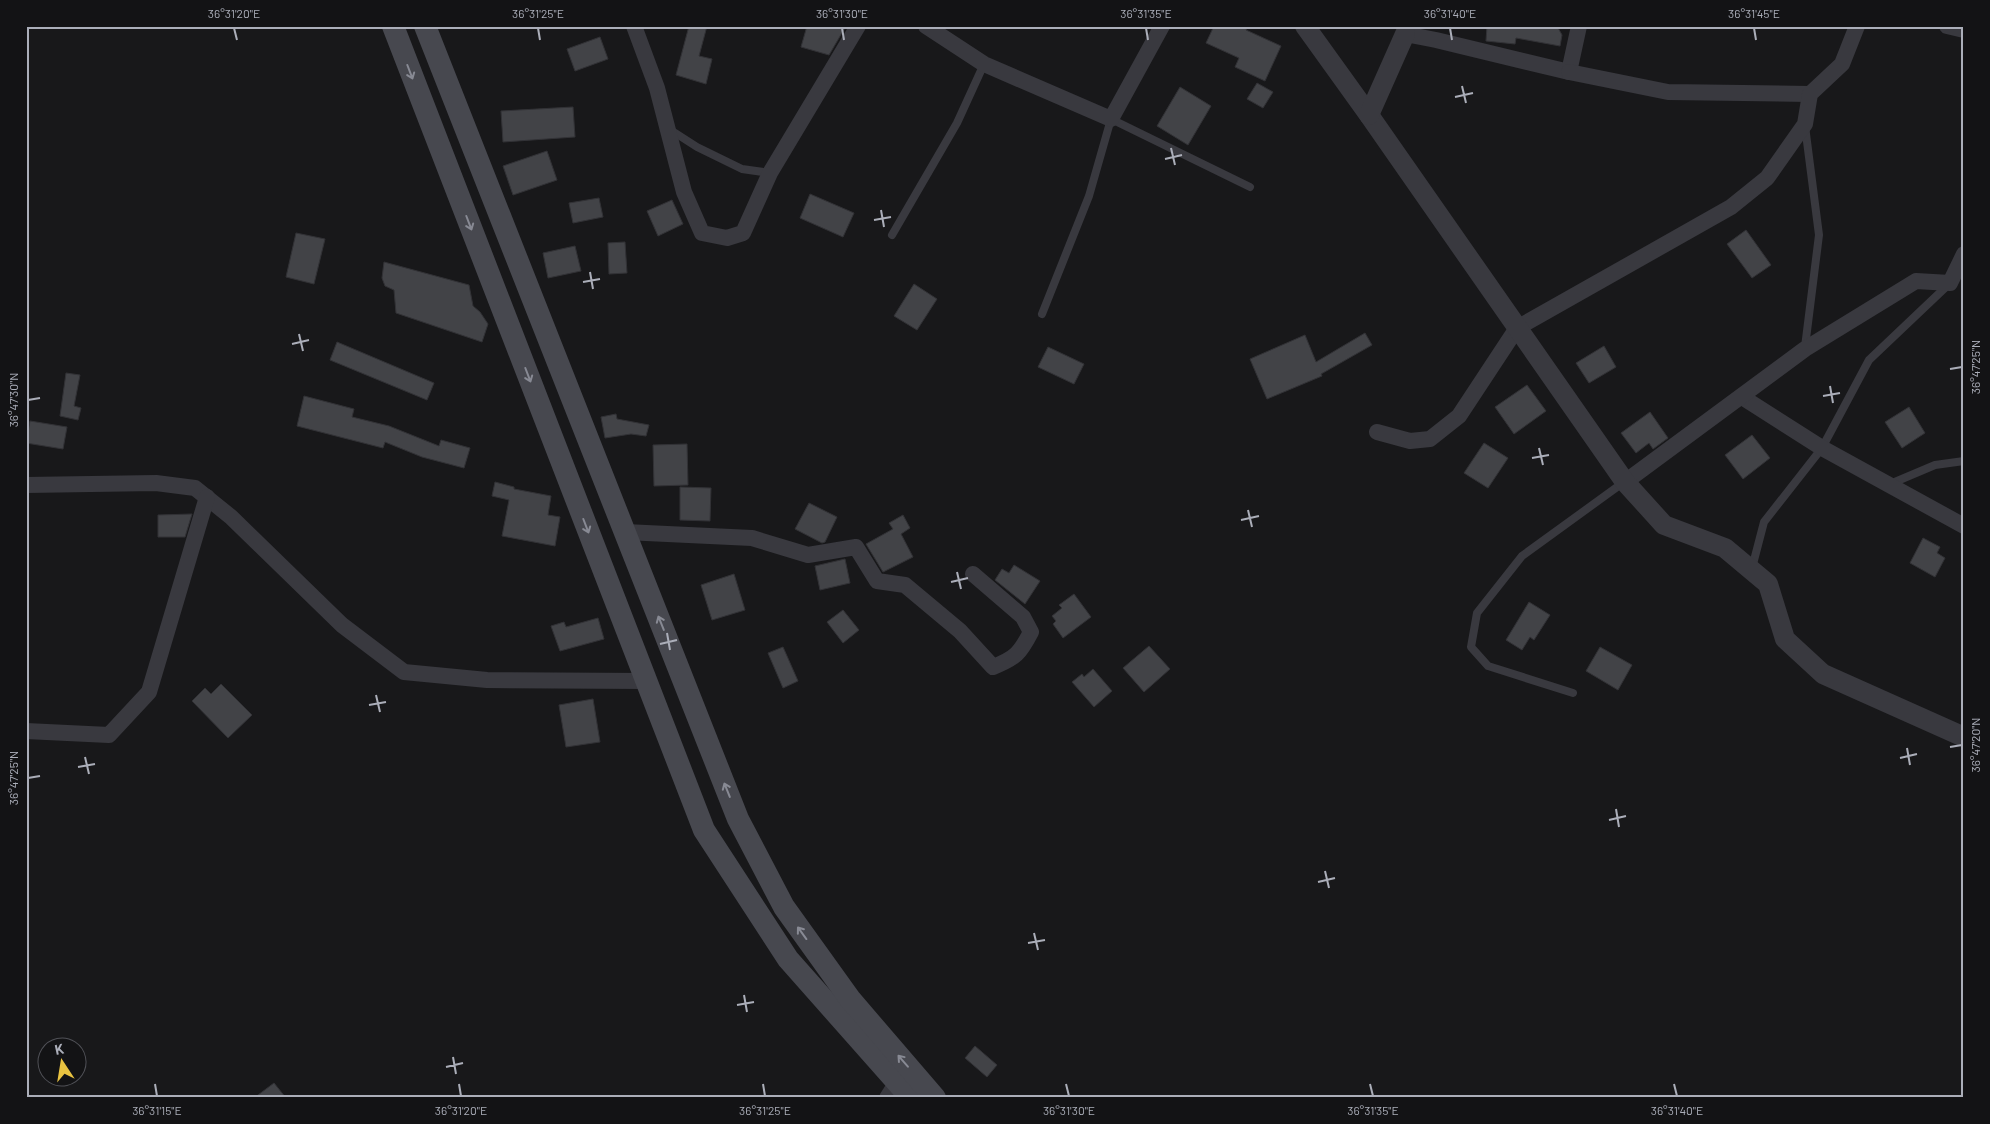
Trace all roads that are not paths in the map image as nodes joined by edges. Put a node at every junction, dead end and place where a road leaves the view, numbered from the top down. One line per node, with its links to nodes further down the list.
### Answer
1 (393, 26): 40 (main road, one-way to 40)
2 (425, 26): 37 (main road)
3 (634, 26): 19 (street)
4 (858, 26): 20 (street)
5 (926, 26): 13 (street)
6 (1162, 26): 17 (street)
7 (1305, 26): 16 (street)
8 (1579, 26): 14 (street)
9 (1857, 26): 15 (street)
10 (1947, 26): 12 (street)
11 (1406, 30): 14 (street); 16 (street)
12 (1964, 30)
13 (984, 64): 17 (street); 22 (lane)
14 (1569, 72): 15 (street)
15 (1810, 94): 18 (street)
16 (1369, 115): 26 (street)
17 (1111, 119): 21 (lane); 25 (lane)
18 (1805, 124): 26 (street); 27 (lane)
19 (666, 127): 20 (lane); 20 (street)
20 (770, 173)
21 (1250, 187)
22 (892, 234)
23 (1963, 257): 24 (street)
24 (1950, 283): 27 (street); 30 (lane)
25 (1042, 314)
26 (1517, 328): 29 (street); 32 (street)
27 (1805, 349): 28 (street)
28 (1742, 397): 30 (street); 32 (street)
29 (1377, 432)
30 (1822, 448): 33 (street); 38 (lane)
31 (1964, 461): 33 (lane)
32 (1625, 482): 38 (street); 41 (lane)
33 (1888, 484): 36 (street)
34 (26, 485): 35 (street)
35 (207, 497): 40 (street); 42 (street)
36 (1961, 522)
37 (625, 532): 39 (street); 45 (main road, one-way to 37)
38 (1752, 570): 43 (street)
39 (973, 574)
40 (646, 681): 44 (main road)
41 (1573, 693)
42 (26, 731)
43 (1964, 737)
44 (898, 1092)
45 (935, 1098)

